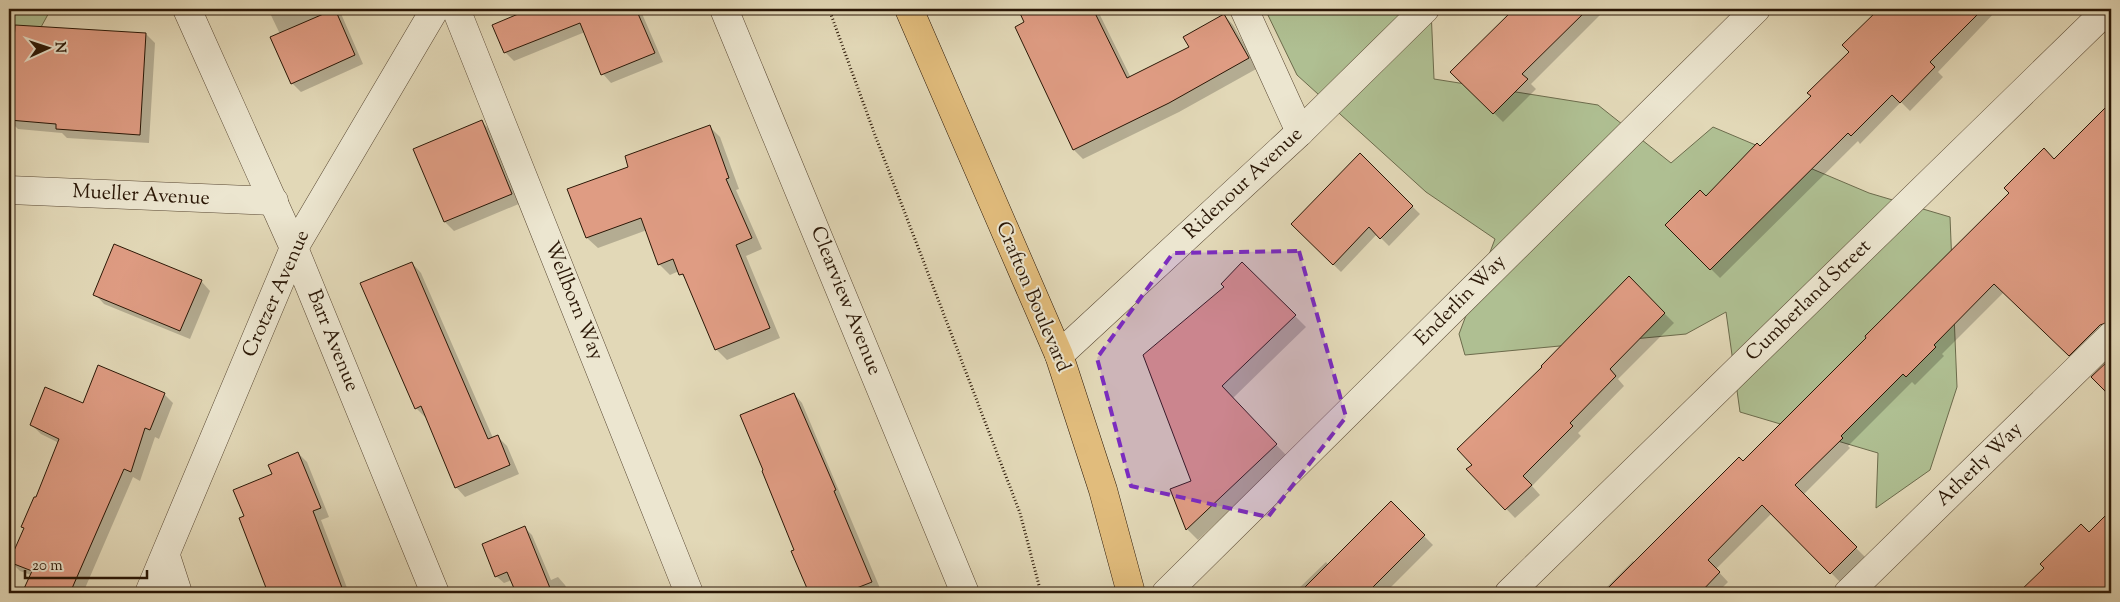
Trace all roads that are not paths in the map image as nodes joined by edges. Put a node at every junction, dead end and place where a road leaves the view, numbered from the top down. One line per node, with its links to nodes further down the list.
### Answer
1 (187, 9): 12 (street, Barr Avenue)
2 (435, 9): 13 (street, Crotzer Avenue)
3 (456, 9): 20 (street, Wellborn Way)
4 (724, 9): 21 (street, Clearview Avenue)
5 (909, 9): 15 (main road, Crafton Boulevard)
6 (1244, 9): 10 (street)
7 (1425, 9): 10 (street, Ridenour Avenue)
8 (1756, 9): 23 (street, Enderlin Way)
9 (2108, 9): 24 (street, Cumberland Street)
10 (1300, 132): 15 (street, Ridenour Avenue)
11 (9, 190): 12 (street, Mueller Avenue)
12 (274, 201): 13 (street, Barr Avenue)
13 (294, 248): 16 (street, Crotzer Avenue); 19 (street, Barr Avenue)
14 (2111, 336): 25 (street, Atherly Way)
15 (1059, 355): 22 (main road, Crafton Boulevard)
16 (166, 556): 17 (street, Crotzer Avenue); 18 (street)
17 (149, 593)
18 (178, 593)
19 (435, 593)
20 (689, 593)
21 (965, 593)
22 (1131, 593)
23 (1166, 593)
24 (1509, 593)
25 (1848, 593)

